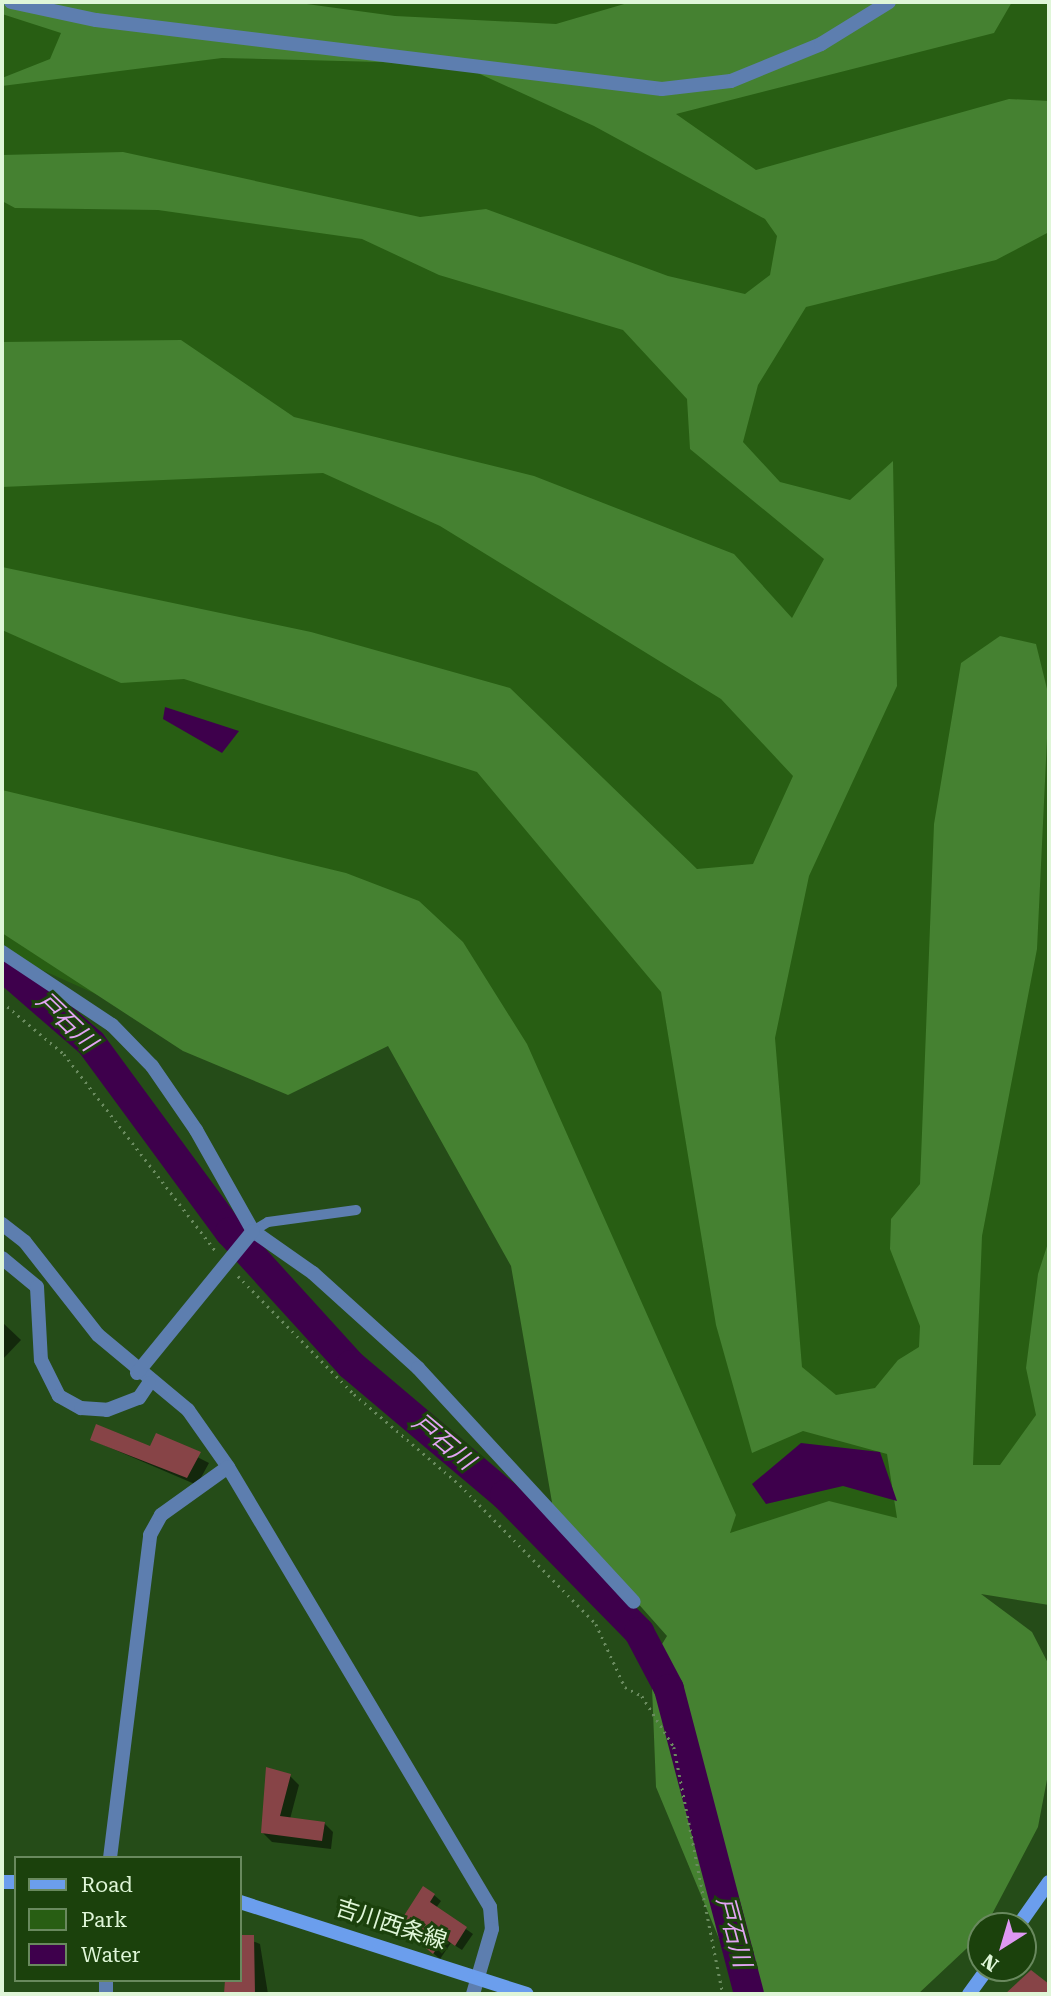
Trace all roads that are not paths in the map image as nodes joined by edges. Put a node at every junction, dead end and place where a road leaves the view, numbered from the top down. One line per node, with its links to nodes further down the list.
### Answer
1 (11, 2): 2 (street)
2 (889, 2)
3 (2, 952): 6 (street)
4 (356, 1210): 6 (lane)
5 (2, 1224): 8 (street)
6 (253, 1231): 8 (street); 11 (street)
7 (2, 1258): 9 (street)
8 (137, 1373): 9 (street)
9 (149, 1383): 10 (street)
10 (228, 1466): 12 (street); 16 (street)
11 (634, 1602)
12 (110, 1856)
13 (1049, 1882): 15 (main road)
14 (242, 1903): 16 (main road, 吉川西条線)
15 (1028, 1912)
16 (476, 1977): 17 (street); 18 (main road, 吉川西条線)
17 (473, 1994)
18 (527, 1994)

